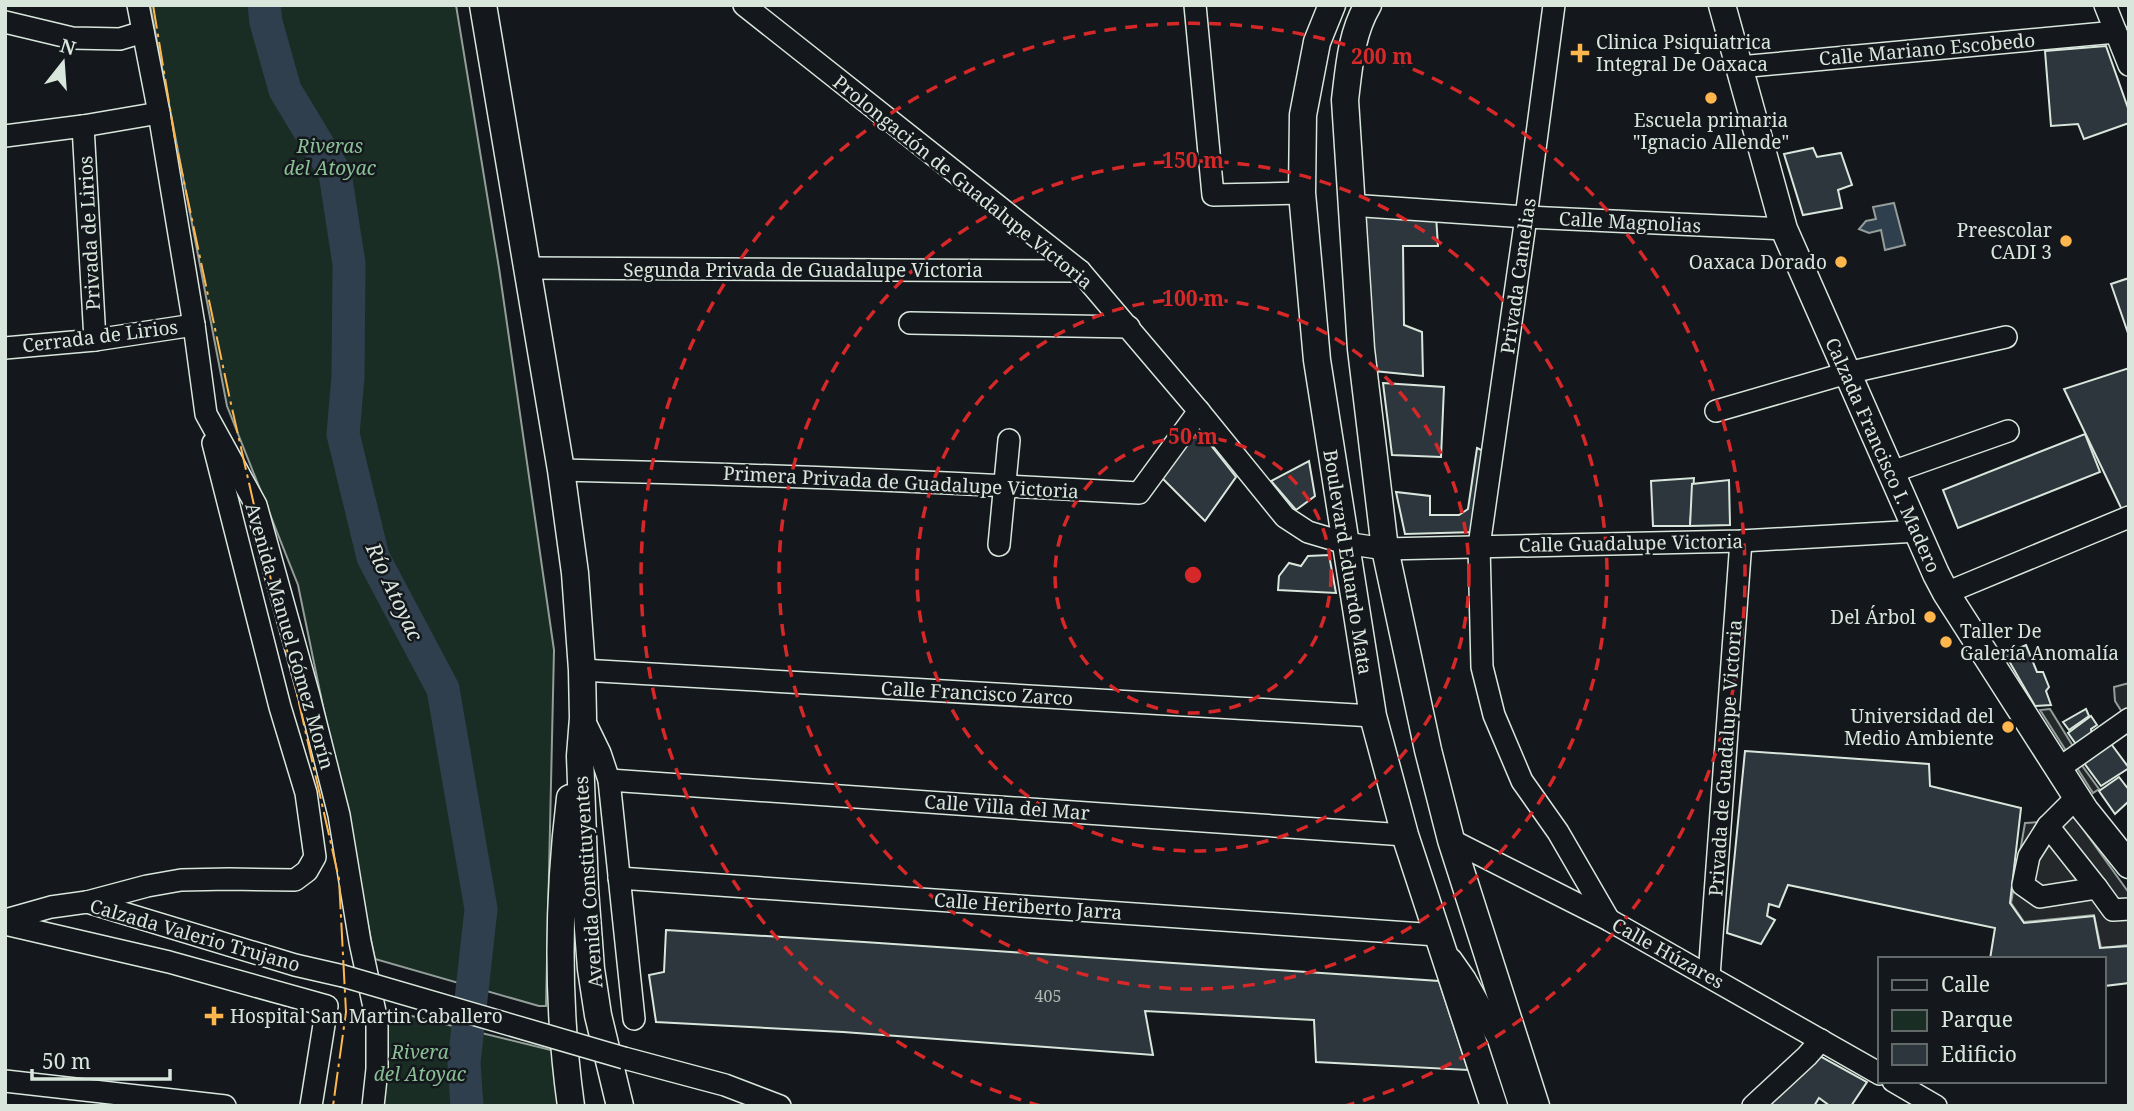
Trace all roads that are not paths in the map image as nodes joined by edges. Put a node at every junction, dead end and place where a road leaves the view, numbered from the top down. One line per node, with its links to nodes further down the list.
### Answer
1 (138, 5): 11 (street, Avenida Manuel Gómez Morín)
2 (483, 5): 22 (main road)
3 (744, 5): 23 (street, Prolongación de Guadalupe Victoria)
4 (1195, 5): 18 (street)
5 (1332, 5): 18 (main road, Boulevard Eduardo Mata)
6 (1368, 5): 19 (main road, Boulevard Eduardo Mata)
7 (1554, 5): 20 (street, Privada Camelias)
8 (1722, 5): 14 (main road, Calzada Francisco I. Madero)
9 (2105, 5): 12 (street)
10 (5, 22): 11 (street)
11 (143, 32): 15 (street, Avenida Manuel Gómez Morín)
12 (2116, 32): 13 (street); 14 (street, Calle Mariano Escobedo)
13 (2129, 65)
14 (1738, 67): 21 (main road, Calzada Francisco I. Madero)
15 (159, 113): 16 (street); 25 (street, Avenida Manuel Gómez Morín)
16 (83, 126): 17 (street); 28 (street, Privada de Lirios)
17 (5, 136)
18 (1302, 193): 42 (main road, Boulevard Eduardo Mata)
19 (1350, 205): 20 (street, Calle Magnolias); 45 (main road, Boulevard Eduardo Mata)
20 (1526, 217): 21 (street, Calle Magnolias); 44 (street, Privada Camelias)
21 (1784, 229): 30 (main road, Calzada Francisco I. Madero)
22 (526, 268): 23 (street, Segunda Privada de Guadalupe Victoria); 36 (main road)
23 (1080, 271): 26 (street, Prolongación de Guadalupe Victoria)
24 (910, 323): 26 (street)
25 (194, 325): 28 (street, Cerrada de Lirios); 33 (street, Avenida Manuel Gómez Morín)
26 (1129, 327): 31 (street, Prolongación de Guadalupe Victoria)
27 (2006, 337): 30 (street)
28 (95, 340): 29 (street, Cerrada de Lirios)
29 (5, 348)
30 (1847, 373): 32 (street); 37 (main road, Calzada Francisco I. Madero)
31 (1199, 411): 38 (street, Primera Privada de Guadalupe Victoria); 42 (street, Prolongación de Guadalupe Victoria)
32 (1716, 411)
33 (206, 414): 61 (street); 76 (street, Avenida Manuel Gómez Morín)
34 (2008, 431): 37 (street)
35 (1009, 440): 38 (street)
36 (561, 470): 38 (street, Primera Privada de Guadalupe Victoria); 47 (main road)
37 (1892, 472): 40 (main road, Calzada Francisco I. Madero)
38 (1004, 485): 43 (street)
39 (2129, 517): 46 (street)
40 (1918, 531): 41 (street, Calle Guadalupe Victoria); 46 (main road, Calzada Francisco I. Madero)
41 (1741, 541): 44 (street, Calle Guadalupe Victoria); 66 (street, Privada de Guadalupe Victoria)
42 (1345, 543): 45 (street, Calle Guadalupe Victoria); 48 (main road, Boulevard Eduardo Mata)
43 (999, 545)
44 (1479, 546): 45 (street, Calle Guadalupe Victoria); 63 (street, Privada Camelias)
45 (1385, 549): 57 (main road, Boulevard Eduardo Mata)
46 (1945, 593): 52 (main road, Calzada Francisco I. Madero)
47 (582, 670): 48 (street, Calle Francisco Zarco); 49 (main road)
48 (1373, 716): 56 (main road, Boulevard Eduardo Mata)
49 (583, 719): 51 (main road); 53 (street)
50 (2129, 719): 52 (street)
51 (580, 756): 77 (main road, Avenida Constituyentes); 78 (main road, Avenida Constituyentes)
52 (2058, 769): 54 (main road, Calzada Francisco I. Madero)
53 (609, 780): 56 (street, Calle Villa del Mar); 59 (street)
54 (2077, 797): 55 (street); 58 (main road, Calzada Francisco I. Madero)
55 (2048, 826): 60 (street); 60 (street)
56 (1405, 835): 65 (main road, Boulevard Eduardo Mata)
57 (1451, 840): 63 (street, Calle Húzares); 82 (main road, Boulevard Eduardo Mata)
58 (2129, 865)
59 (619, 878): 65 (street, Calle Heriberto Jarra); 67 (street)
60 (2097, 888): 62 (street)
61 (87, 902): 64 (street, Calzada Valerio Trujano); 72 (street, Calzada Valerio Trujano, bridge)
62 (2129, 909)
63 (1609, 920): 66 (street, Calle Húzares)
64 (5, 922): 75 (street)
65 (1439, 939): 80 (main road, Boulevard Eduardo Mata); 81 (street)
66 (1709, 976): 68 (street, Calle Húzares)
67 (634, 1019)
68 (1821, 1041): 69 (street, Calle Húzares); 83 (street)
69 (1878, 1073)
70 (5, 1081): 74 (street)
71 (1896, 1083): 84 (street)
72 (725, 1085): 73 (street, Calzada Valerio Trujano); 79 (street)
73 (776, 1105)
74 (225, 1106)
75 (311, 1106)
76 (373, 1106)
77 (571, 1106)
78 (620, 1106)
79 (734, 1106)
80 (1494, 1106)
81 (1520, 1106)
82 (1536, 1106)
83 (1753, 1106)
84 (1936, 1106)

